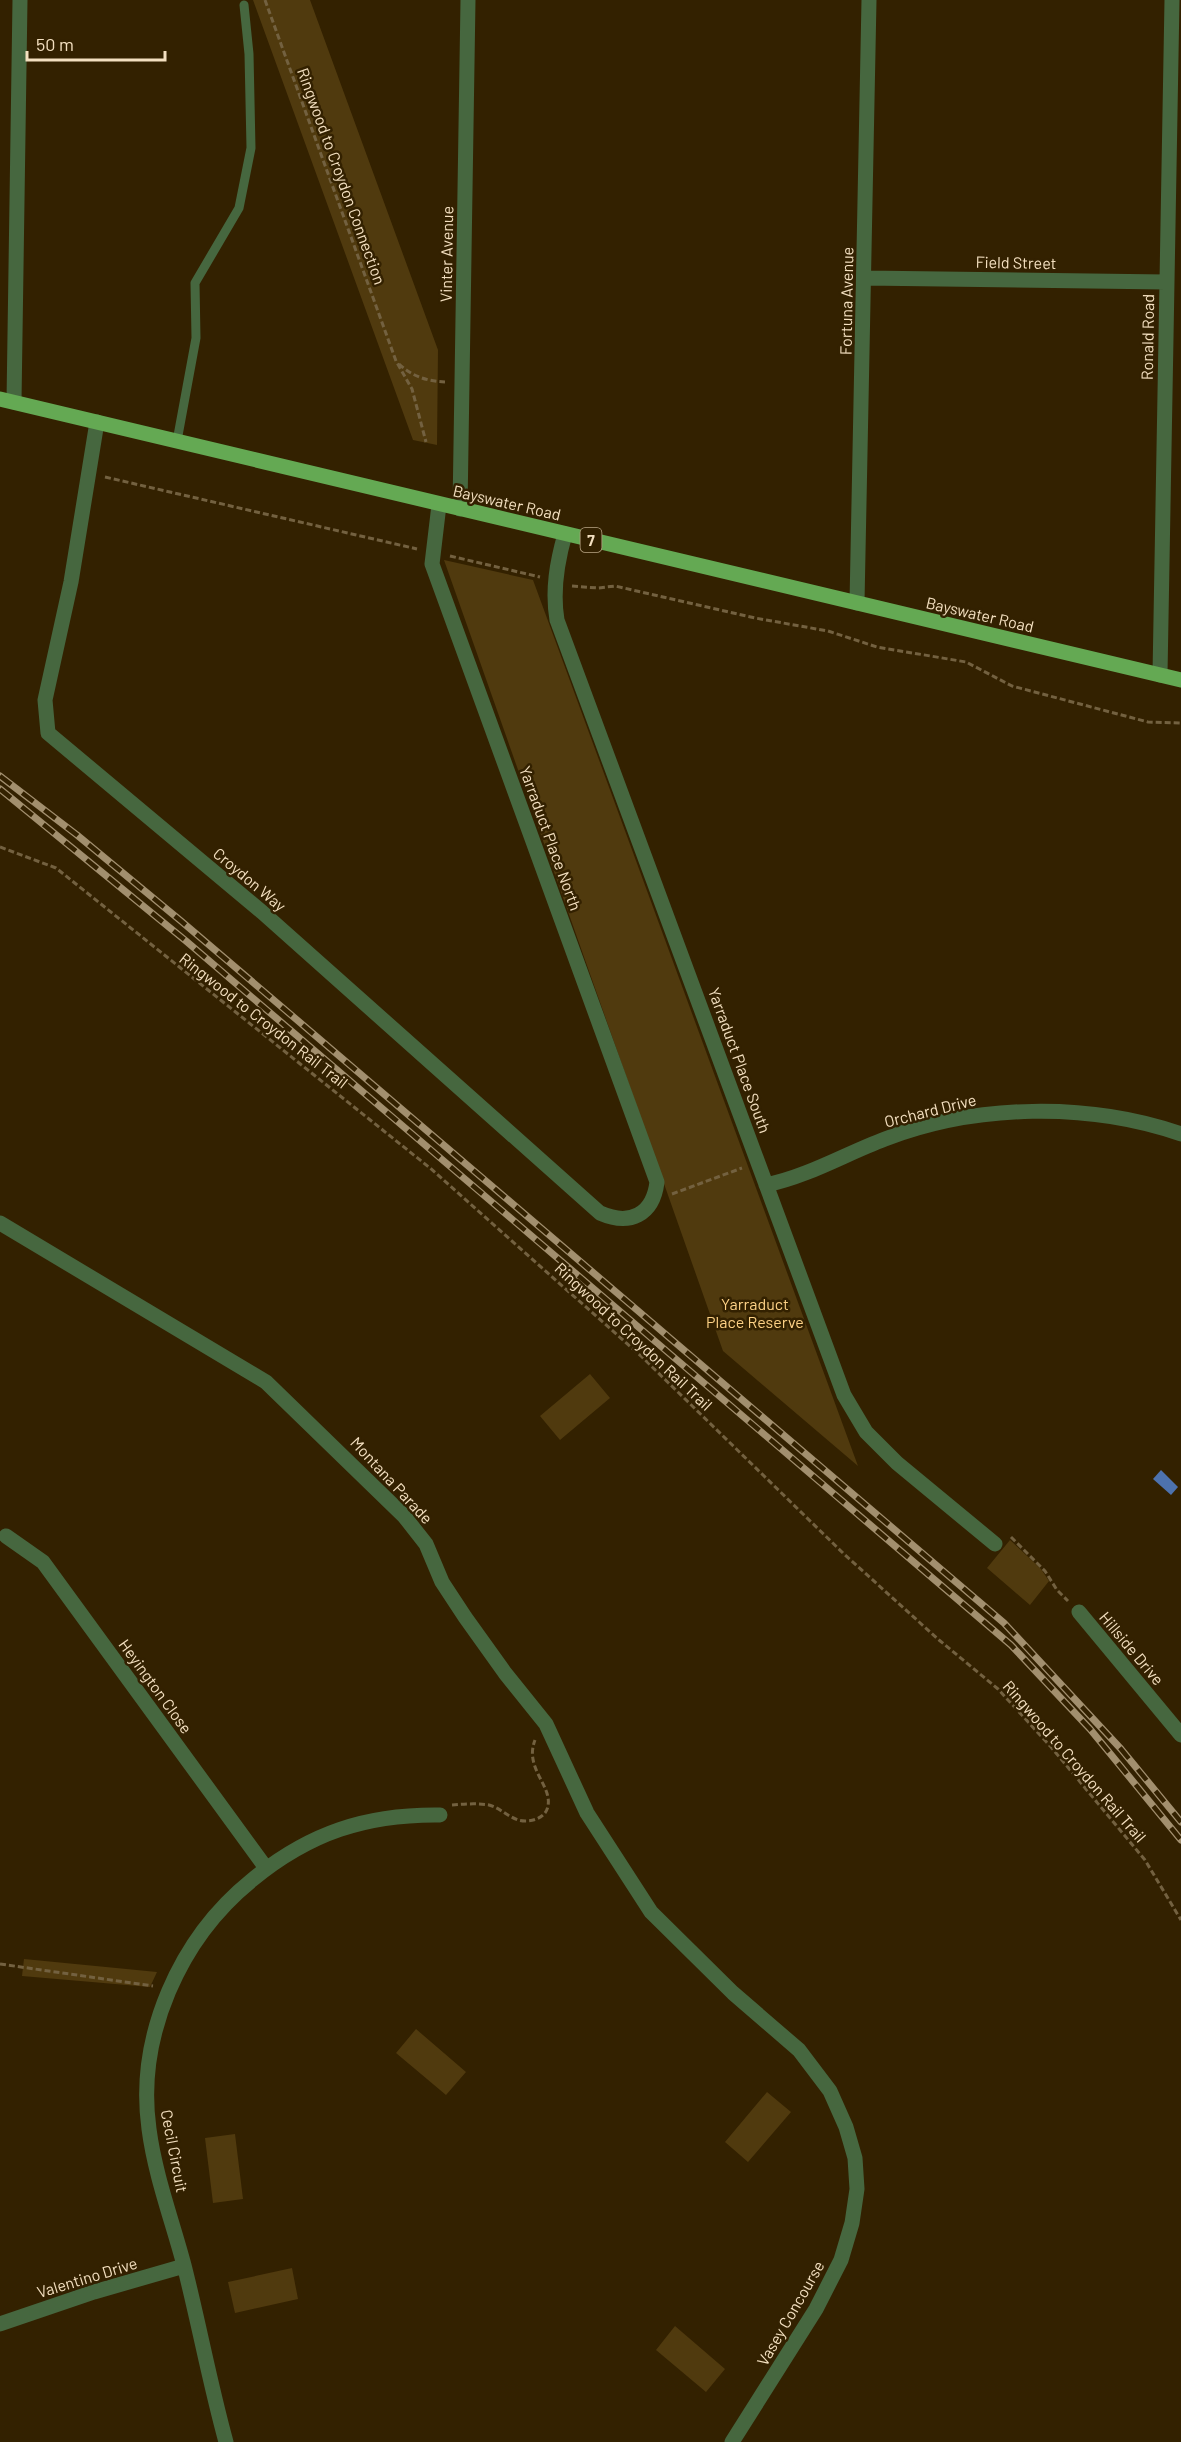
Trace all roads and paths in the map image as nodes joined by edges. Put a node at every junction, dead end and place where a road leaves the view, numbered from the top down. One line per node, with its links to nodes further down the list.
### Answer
1 (20, 0): 11 (street)
2 (265, 0): 9 (path, Ringwood to Croydon Connection)
3 (468, 0): 10 (street, Vinter Avenue)
4 (869, 0): 7 (street, Fortuna Avenue)
5 (1172, 0): 8 (street, Ronald Road)
6 (244, 5): 13 (lane)
7 (865, 278): 8 (street, Field Street); 21 (street, Fortuna Avenue)
8 (1166, 282): 22 (street, Ronald Road)
9 (396, 361): 10 (path); 14 (path, Ringwood to Croydon Connection)
10 (462, 383): 17 (street, Vinter Avenue)
11 (7, 400): 12 (main road, Bayswater Road / 7)
12 (97, 422): 13 (main road, Bayswater Road / 7); 15 (street, Croydon Way)
13 (177, 441): 16 (main road, Bayswater Road / 7)
14 (426, 442)
15 (89, 473): 19 (path); 29 (street, Croydon Way)
16 (439, 505): 17 (main road, Bayswater Road / 7); 19 (street, Yarraduct Place North)
17 (460, 509): 18 (main road, Bayswater Road / 7)
18 (565, 534): 20 (street, Yarraduct Place South); 21 (main road, Bayswater Road / 7)
19 (433, 552): 20 (path); 29 (street, Yarraduct Place North)
20 (555, 580): 24 (path); 27 (street, Yarraduct Place South)
21 (857, 603): 22 (main road, Bayswater Road / 7)
22 (1160, 675): 23 (main road, Bayswater Road / 7)
23 (1181, 680)
24 (1181, 723)
25 (0, 847): 39 (path, Ringwood to Croydon Rail Trail)
26 (1181, 1134): 28 (street, Orchard Drive)
27 (758, 1162): 28 (street, Yarraduct Place South); 29 (path)
28 (766, 1185): 32 (street, Yarraduct Place South)
29 (656, 1188)
30 (0, 1223): 34 (street, Montana Parade)
31 (6, 1536): 37 (street, Heyington Close)
32 (995, 1544): 33 (path)
33 (1079, 1612): 35 (street, Hillside Drive)
34 (546, 1724): 36 (path); 38 (street, Montana Parade)
35 (1181, 1735)
36 (440, 1815): 37 (street, Cecil Circuit)
37 (266, 1868): 41 (street, Cecil Circuit)
38 (651, 1912): 45 (street, Vasey Concourse)
39 (1181, 1920)
40 (0, 1964): 41 (path)
41 (170, 1989): 42 (street, Cecil Circuit)
42 (184, 2266): 43 (street, Valentino Drive); 44 (street, Cecil Circuit)
43 (0, 2324)
44 (226, 2442)
45 (732, 2442)

